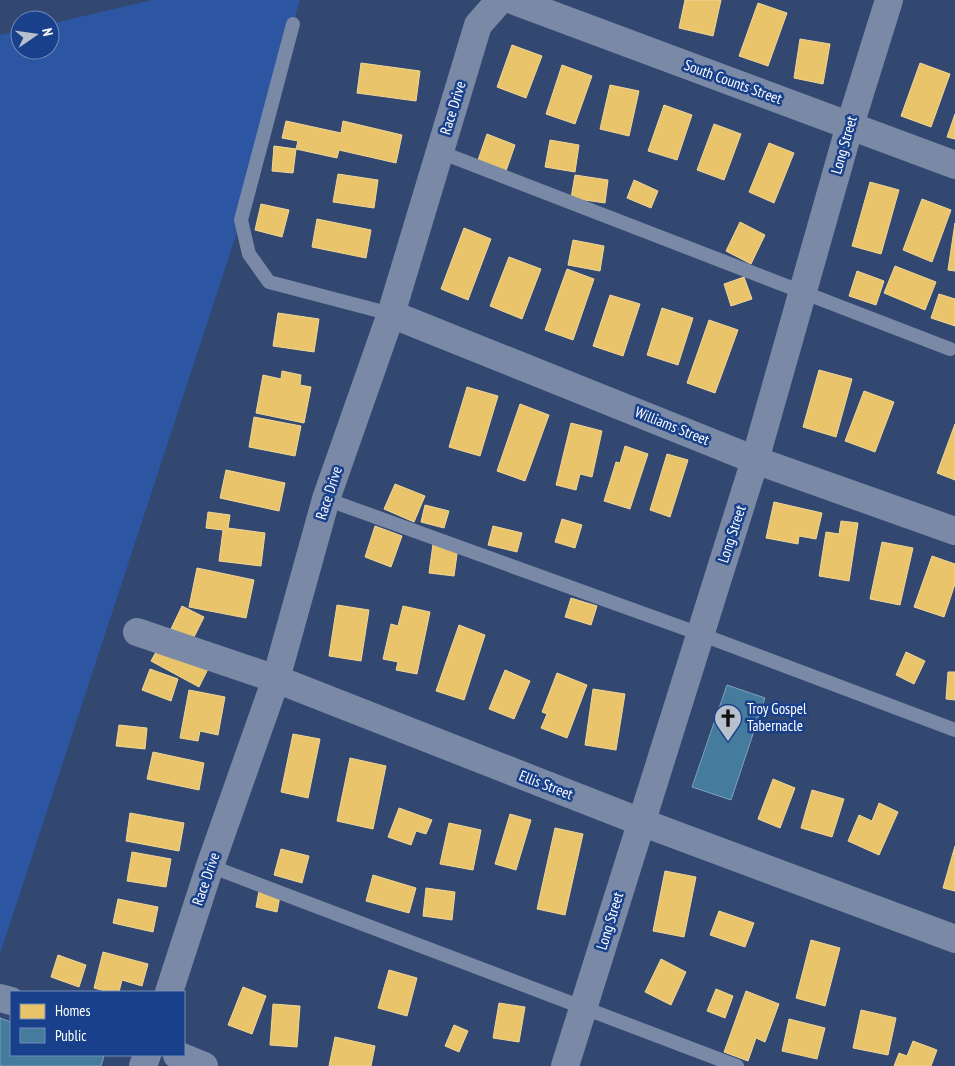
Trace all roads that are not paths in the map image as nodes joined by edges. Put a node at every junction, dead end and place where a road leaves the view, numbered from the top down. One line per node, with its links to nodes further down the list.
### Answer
1 (500, 0): 6 (street, Race Drive)
2 (512, 0): 5 (street, South Counts Street)
3 (888, 0): 5 (street, Long Street)
4 (293, 24): 9 (lane)
5 (850, 125): 7 (street, South Counts Street); 8 (street, Long Street)
6 (440, 152): 8 (lane); 9 (street, Race Drive)
7 (955, 165)
8 (803, 293): 10 (lane); 11 (street, Long Street)
9 (391, 314): 11 (street, Williams Street); 12 (street, Race Drive)
10 (950, 349)
11 (756, 460): 13 (street, Williams Street); 15 (street, Long Street)
12 (326, 499): 15 (lane); 16 (street, Race Drive)
13 (955, 531)
14 (137, 632): 16 (street, Ellis Street)
15 (700, 634): 17 (lane); 18 (street, Long Street)
16 (276, 679): 18 (street, Ellis Street); 19 (street, Race Drive)
17 (955, 730)
18 (641, 822): 20 (street, Ellis Street); 22 (street, Long Street)
19 (210, 866): 21 (street, Race Drive); 22 (lane)
20 (955, 939)
21 (169, 991)
22 (583, 1007): 25 (street, Long Street); 26 (lane)
23 (179, 1056): 24 (street)
24 (204, 1066)
25 (565, 1066)
26 (737, 1066)

